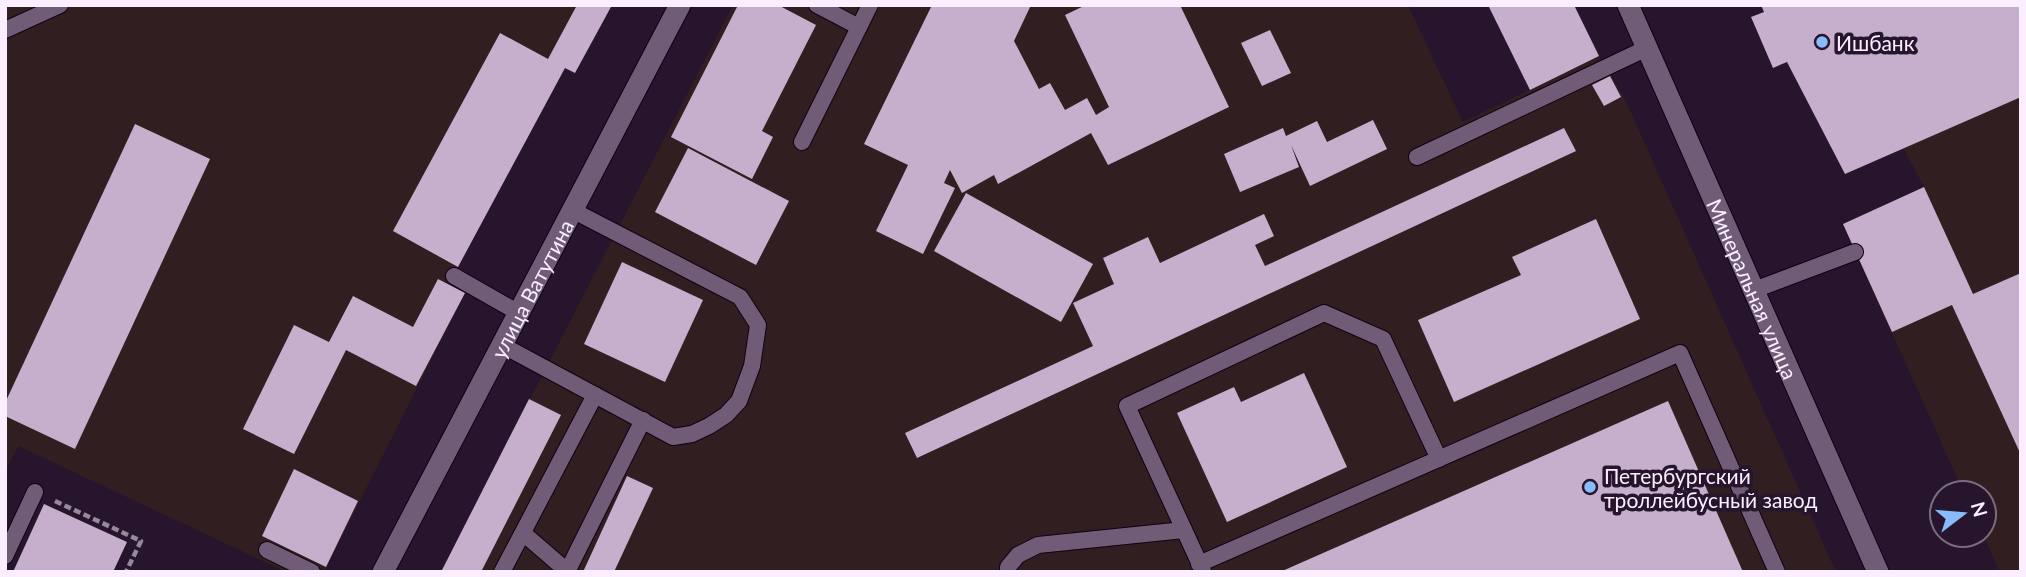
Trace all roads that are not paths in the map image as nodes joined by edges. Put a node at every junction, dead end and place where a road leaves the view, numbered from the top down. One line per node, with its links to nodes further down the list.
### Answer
1 (60, 5): 7 (lane)
2 (680, 5): 11 (street, улица Ватутина)
3 (817, 5): 6 (lane)
4 (870, 5): 6 (lane)
5 (1628, 5): 8 (street, Минеральная улица)
6 (859, 27): 9 (lane)
7 (5, 30)
8 (1647, 48): 10 (lane); 14 (street, Минеральная улица)
9 (802, 142)
10 (1417, 157)
11 (572, 210): 15 (street, улица Ватутина); 18 (lane)
12 (1855, 252): 14 (lane)
13 (454, 276): 15 (lane)
14 (1754, 290): 32 (street, Минеральная улица)
15 (519, 313): 16 (street, улица Ватутина)
16 (502, 345): 17 (lane); 28 (street, улица Ватутина)
17 (595, 395): 18 (lane); 22 (lane)
18 (643, 420): 26 (lane)
19 (1439, 459): 21 (lane); 25 (lane); 31 (lane)
20 (35, 492): 24 (lane)
21 (1184, 530): 25 (lane); 30 (lane)
22 (523, 533): 26 (lane); 29 (lane)
23 (267, 550): 27 (lane)
24 (5, 556)
25 (1201, 568)
26 (567, 571)
27 (312, 572)
28 (383, 572)
29 (502, 572)
30 (1008, 572)
31 (1777, 572)
32 (1878, 572)

